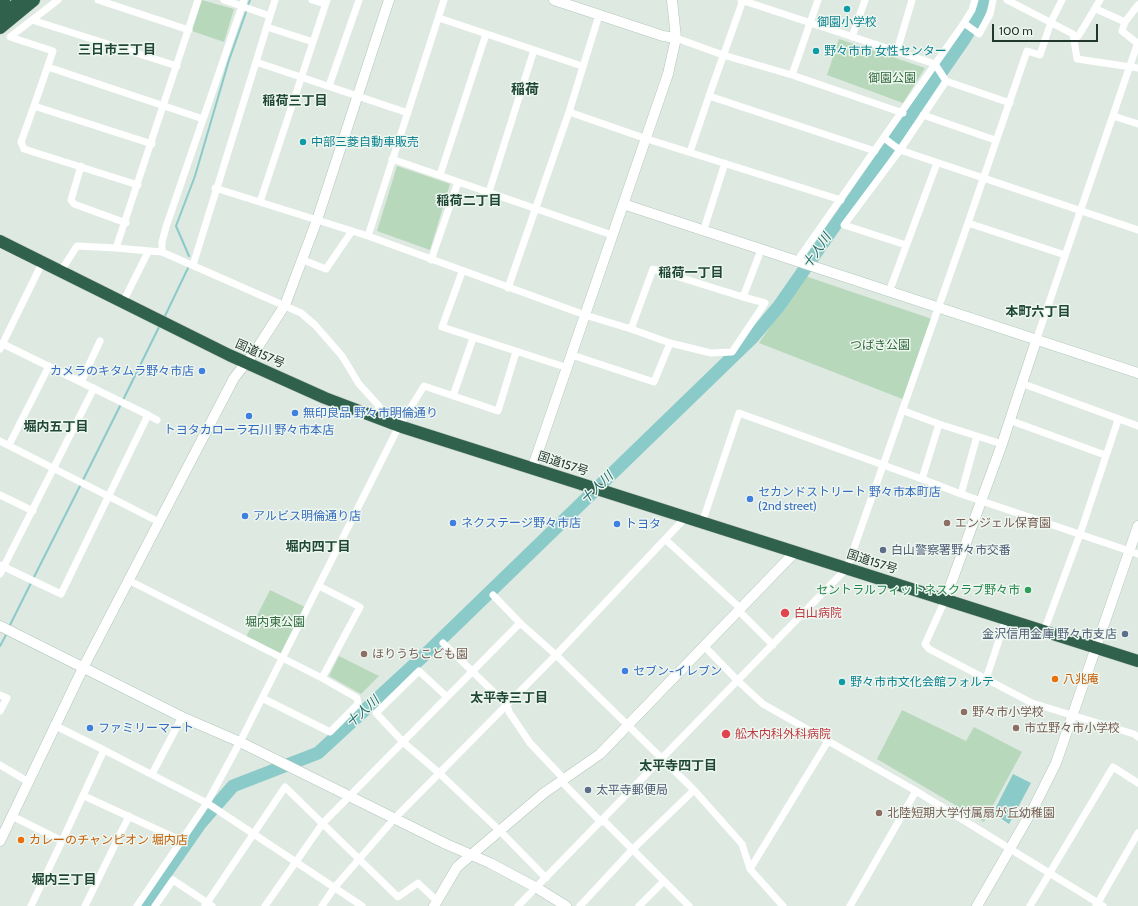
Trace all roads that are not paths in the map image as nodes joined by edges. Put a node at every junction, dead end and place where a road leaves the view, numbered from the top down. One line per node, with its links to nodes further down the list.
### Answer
1 (4, 0): 26 (highway)
2 (22, 0): 31 (highway)
3 (34, 0): 40 (highway)
4 (58, 0): 34 (street)
5 (98, 0): 41 (street)
6 (198, 0): 41 (street)
7 (224, 0): 27 (street)
8 (275, 0): 32 (street)
9 (312, 0): 24 (street)
10 (359, 0): 61 (street)
11 (389, 0): 62 (street)
12 (444, 0): 33 (street)
13 (554, 0): 25 (street)
14 (672, 0): 44 (street)
15 (742, 0): 37 (street); 50 (street)
16 (818, 0): 37 (street)
17 (865, 0): 43 (street)
18 (912, 0): 49 (street)
19 (975, 0): 38 (street)
20 (993, 0): 38 (street)
21 (1007, 0): 35 (street)
22 (1062, 0): 35 (street)
23 (1100, 0): 29 (street)
24 (326, 2): 46 (street)
25 (566, 2): 30 (street)
26 (0, 3)
27 (243, 3): 32 (street); 72 (street)
28 (1138, 5): 36 (street)
29 (1096, 9): 36 (street); 45 (street)
30 (599, 15): 44 (street); 54 (street)
31 (0, 16)
32 (270, 16): 39 (street)
33 (439, 18): 42 (street); 68 (street)
34 (32, 20): 52 (street); 53 (street)
35 (1051, 22): 45 (street); 64 (street)
36 (1125, 22): 47 (street)
37 (811, 23): 43 (street); 58 (street)
38 (965, 24): 55 (street)
39 (267, 27): 46 (street); 51 (street)
40 (0, 28)
41 (189, 30): 53 (street)
42 (486, 34): 48 (street); 85 (street)
43 (852, 37): 49 (street)
44 (676, 38): 50 (street); 74 (street)
45 (1074, 40): 56 (street)
46 (313, 42): 59 (street)
47 (1138, 42): 56 (street)
48 (534, 50): 54 (street); 90 (street)
49 (897, 50): 55 (street)
50 (723, 55): 58 (street); 63 (street)
51 (256, 62): 59 (street); 89 (street)
52 (48, 66): 65 (street); 66 (street)
53 (177, 66): 66 (street)
54 (582, 66): 67 (street)
55 (936, 66): 60 (street); 69 (street)
56 (1130, 68): 57 (street); 71 (street)
57 (1138, 68)
58 (792, 75): 69 (street)
59 (302, 78): 61 (street); 92 (street)
60 (945, 79): 64 (street); 70 (street)
61 (329, 86): 62 (street)
62 (358, 96): 68 (street); 96 (street)
63 (709, 96): 79 (street); 80 (street)
64 (1010, 103): 76 (street)
65 (34, 106): 77 (street); 84 (street)
66 (164, 106): 72 (street); 77 (street)
67 (569, 112): 74 (street); 94 (street)
68 (408, 113): 81 (street)
69 (903, 113): 75 (street)
70 (923, 115): 76 (street); 78 (street)
71 (1113, 116): 73 (street); 95 (street)
72 (203, 119): 109 (street)
73 (1138, 124)
74 (647, 139): 80 (street); 93 (street)
75 (886, 139): 78 (street); 79 (street)
76 (995, 140): 86 (street)
77 (152, 144): 88 (street)
78 (897, 148): 83 (street); 105 (street)
79 (875, 151): 91 (street)
80 (690, 152): 82 (street)
81 (392, 159): 85 (street); 103 (street)
82 (725, 163): 91 (street); 99 (street)
83 (937, 163): 86 (street); 105 (street)
84 (81, 166): 88 (street); 97 (street)
85 (440, 176): 87 (street)
86 (984, 178): 95 (street); 98 (street)
87 (458, 182): 90 (street); 112 (street)
88 (138, 185): 97 (street)
89 (215, 188): 92 (street); 115 (street)
90 (489, 192): 94 (street)
91 (841, 200): 114 (street)
92 (260, 202): 96 (street)
93 (623, 204): 99 (street); 102 (street)
94 (535, 208): 102 (street); 118 (street)
95 (1081, 211): 100 (street); 110 (street)
96 (317, 220): 101 (street); 111 (street)
97 (126, 223): 106 (street)
98 (968, 223): 110 (street); 123 (street)
99 (704, 229): 107 (street)
100 (1138, 230)
101 (352, 231): 103 (street); 111 (street)
102 (612, 234): 124 (street)
103 (368, 236): 112 (street)
104 (0, 241): 113 (highway, 国道157号)
105 (906, 245): 119 (street)
106 (116, 248): 108 (street); 116 (street)
107 (761, 250): 114 (street); 120 (street)
108 (148, 252): 109 (street); 121 (street)
109 (162, 252): 115 (street)
110 (1065, 255): 128 (street)
111 (302, 260): 122 (street)
112 (431, 260): 117 (street)
113 (43, 262): 116 (highway, 国道157号); 130 (street)
114 (799, 262): 119 (street)
115 (193, 265): 122 (street)
116 (61, 271): 121 (highway, 国道157号)
117 (462, 272): 118 (street); 126 (street)
118 (508, 288): 124 (street)
119 (890, 292): 123 (street)
120 (743, 297): 125 (street); 129 (street)
121 (123, 302): 133 (highway, 国道157号)
122 (285, 305): 133 (street); 143 (street)
123 (940, 308): 128 (street); 141 (street)
124 (585, 315): 125 (street); 132 (street)
125 (631, 329): 129 (street)
126 (473, 338): 131 (street); 140 (street)
127 (100, 341): 137 (street)
128 (1036, 341): 136 (street); 138 (street)
129 (670, 343): 132 (street)
130 (1, 347): 134 (street)
131 (516, 352): 135 (street); 140 (street)
132 (572, 355): 135 (street)
133 (245, 362): 143 (highway, 国道157号); 165 (street)
134 (49, 366): 137 (street); 153 (street)
135 (568, 368): 157 (street)
136 (1138, 373)
137 (81, 382): 139 (street)
138 (1021, 383): 145 (street); 146 (street)
139 (94, 388): 142 (street); 156 (street)
140 (453, 396): 148 (street)
141 (904, 411): 147 (street); 155 (street)
142 (148, 414): 144 (street); 161 (street)
143 (375, 417): 148 (highway, 国道157号)
144 (158, 420)
145 (1009, 420): 152 (street); 154 (street)
146 (1118, 420): 149 (street); 154 (street)
147 (939, 424): 150 (street); 158 (street)
148 (399, 426): 157 (highway, 国道157号); 176 (street)
149 (1138, 426)
150 (977, 436): 152 (street); 159 (street)
151 (0, 441): 153 (street)
152 (1002, 444): 162 (street)
153 (9, 445): 156 (street)
154 (1105, 455): 168 (street)
155 (884, 465): 158 (street); 166 (street); 173 (street)
156 (54, 468): 161 (street); 163 (street)
157 (532, 469): 164 (highway, 国道157号)
158 (922, 479): 159 (street)
159 (961, 494): 162 (street)
160 (0, 495): 163 (street)
161 (108, 496): 165 (street); 172 (street)
162 (982, 501): 168 (street); 178 (street)
163 (33, 511): 172 (street)
164 (686, 518): 166 (highway, 国道157号); 169 (street)
165 (159, 522): 175 (street)
166 (702, 523): 170 (highway, 国道157号)
167 (1138, 526): 171 (street)
168 (1080, 534): 171 (street); 183 (street)
169 (666, 540): 179 (street); 188 (street)
170 (796, 552): 173 (highway, 国道157号); 179 (street)
171 (1134, 552): 187 (street)
172 (2, 566): 174 (street)
173 (847, 568): 178 (highway, 国道157号); 185 (street)
174 (0, 574)
175 (130, 581): 189 (street); 191 (street)
176 (319, 586): 189 (street); 193 (street)
177 (493, 596): 181 (street)
178 (945, 600): 180 (highway, 国道157号); 194 (street)
179 (740, 610): 185 (street); 186 (street)
180 (1006, 619): 183 (highway, 国道157号); 194 (street)
181 (520, 623): 188 (street); 192 (street)
182 (6, 629): 191 (street)
183 (1044, 631): 187 (highway, 国道157号)
184 (443, 643): 192 (street)
185 (773, 645): 195 (street)
186 (705, 646): 195 (street); 204 (street)
187 (1095, 647): 190 (highway, 国道157号); 201 (street)
188 (556, 655): 199 (street); 204 (street)
189 (282, 658): 193 (street); 198 (street)
190 (1138, 661)
191 (84, 666): 202 (street); 203 (street)
192 (473, 672): 197 (street); 199 (street)
193 (322, 678): 198 (street)
194 (986, 679): 201 (street)
195 (738, 681): 206 (street); 210 (street)
196 (0, 695): 200 (street)
197 (447, 697): 208 (street); 208 (street)
198 (262, 698): 207 (street)
199 (507, 705): 212 (street); 214 (street)
200 (0, 711)
201 (1072, 715): 205 (street); 233 (street)
202 (182, 717): 207 (street); 213 (street)
203 (54, 725): 209 (street); 215 (street)
204 (628, 726): 210 (street); 214 (street)
205 (1138, 737)
206 (828, 741): 218 (street); 238 (street)
207 (240, 742): 220 (street); 221 (street)
208 (404, 742): 212 (street); 220 (street)
209 (104, 750): 213 (street); 219 (street)
210 (661, 760): 217 (street); 225 (street)
211 (0, 765): 215 (street)
212 (439, 773): 224 (street); 227 (street)
213 (152, 774): 221 (street)
214 (562, 780): 225 (street); 227 (street)
215 (27, 781): 222 (street)
216 (1138, 783): 239 (street)
217 (694, 790): 234 (street); 238 (street)
218 (916, 791): 233 (street); 260 (street)
219 (84, 796): 223 (street); 232 (street)
220 (349, 796): 224 (street); 226 (street)
221 (208, 804): 229 (street); 230 (street)
222 (12, 816): 231 (street); 232 (street)
223 (129, 816): 230 (street); 248 (street)
224 (394, 819): 235 (street); 236 (street)
225 (602, 821): 234 (street); 240 (street)
226 (323, 823): 229 (street); 236 (street); 237 (street)
227 (500, 831): 235 (street); 240 (street)
228 (1138, 833): 246 (street)
229 (254, 834): 237 (street); 245 (street)
230 (180, 840): 249 (street)
231 (0, 841)
232 (62, 841): 247 (street)
233 (1010, 849): 239 (street); 261 (street)
234 (632, 850): 241 (street); 256 (street)
235 (471, 856): 243 (street); 244 (street)
236 (359, 859): 242 (street); 244 (street)
237 (295, 862): 242 (street); 251 (street)
238 (750, 869): 259 (street)
239 (1049, 874): 246 (street); 262 (street)
240 (546, 878): 243 (street)
241 (664, 881): 257 (street); 258 (street)
242 (334, 888): 252 (street); 253 (street)
243 (537, 888): 254 (street); 255 (street)
244 (435, 903)
245 (208, 905): 250 (street)
246 (1099, 905)
247 (31, 906)
248 (86, 906)
249 (137, 906)
250 (155, 906)
251 (265, 906)
252 (322, 906)
253 (362, 906)
254 (518, 906)
255 (566, 906)
256 (580, 906)
257 (639, 906)
258 (689, 906)
259 (783, 906)
260 (850, 906)
261 (977, 906)
262 (1030, 906)

